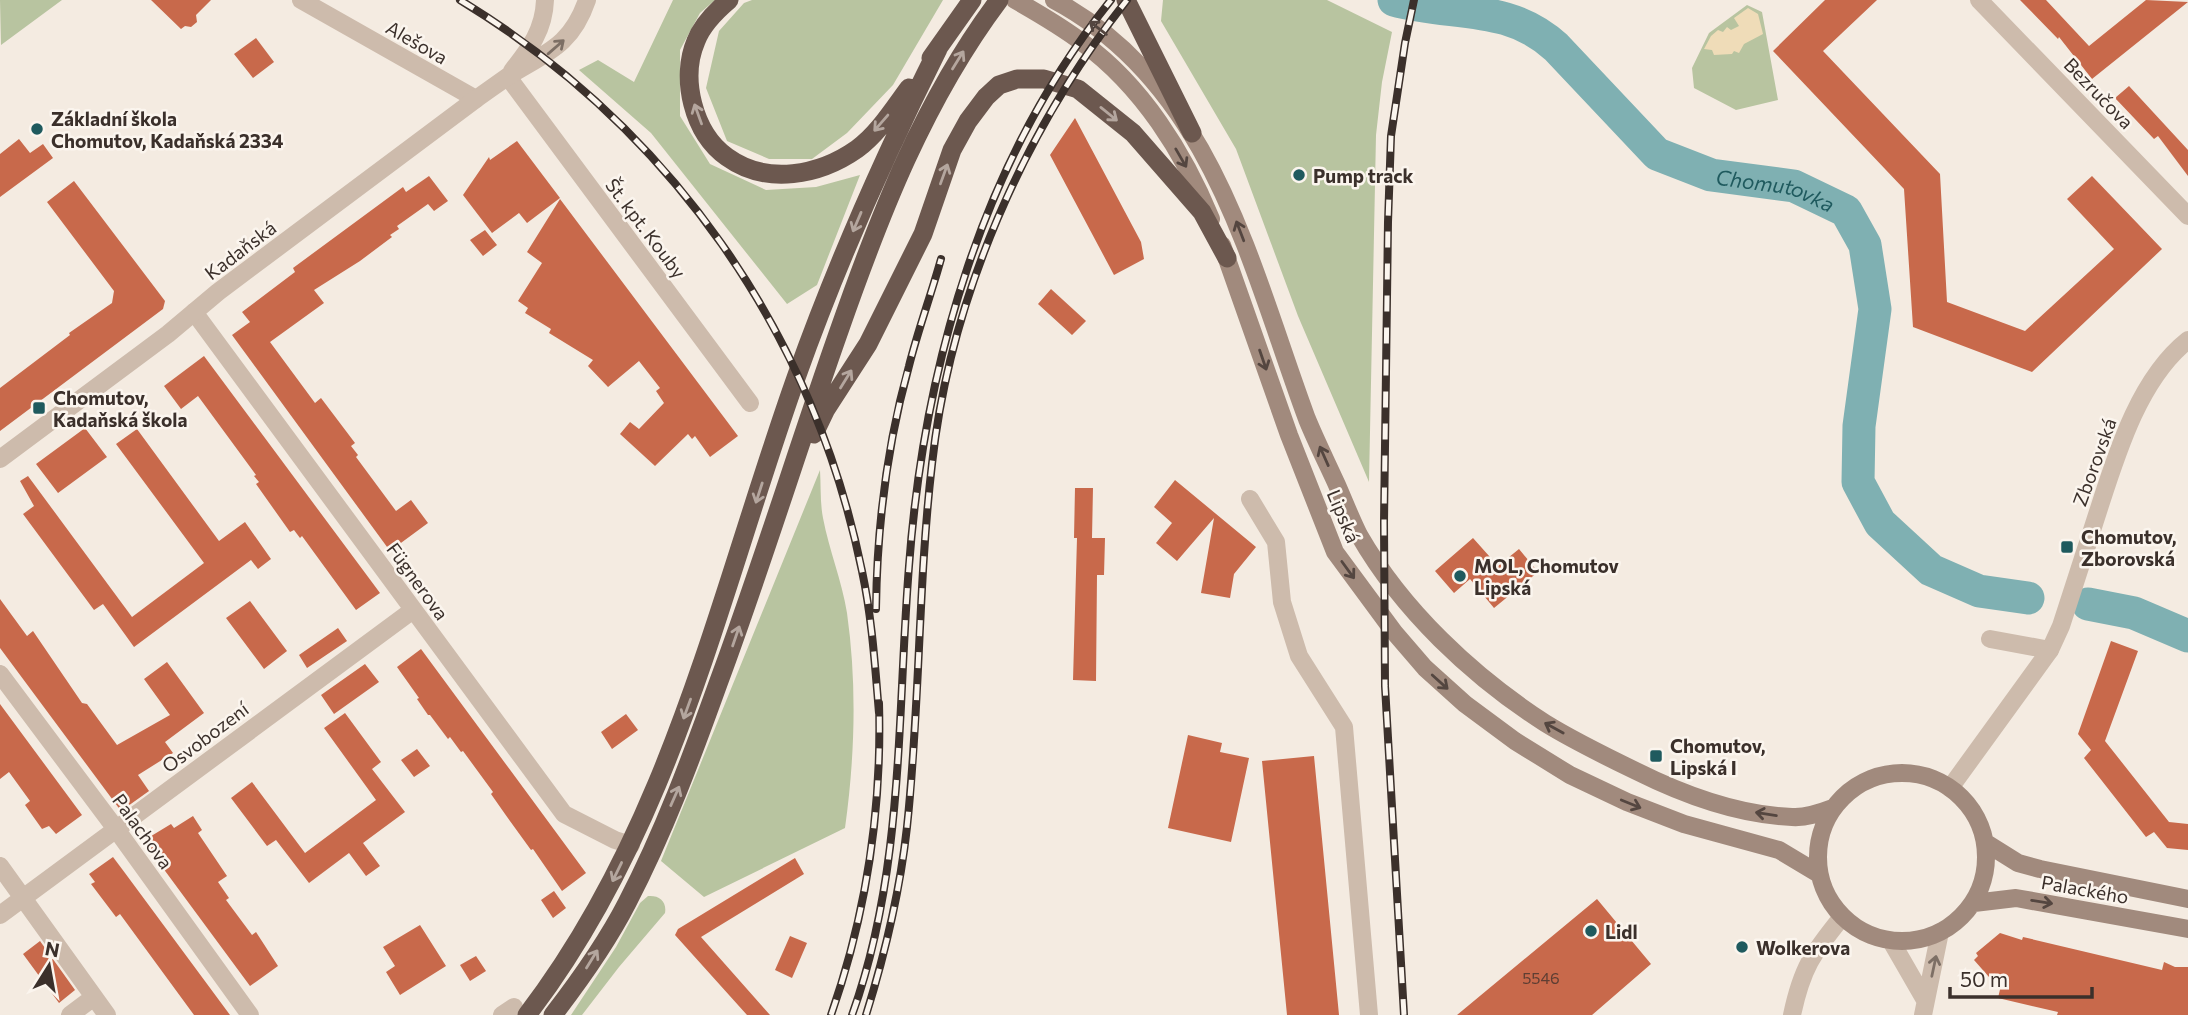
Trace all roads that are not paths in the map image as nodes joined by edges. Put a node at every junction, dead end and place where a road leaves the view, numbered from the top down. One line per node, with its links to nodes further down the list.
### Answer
1 (301, 0): 13 (street, Alešova)
2 (545, 0): 12 (street, Kadaňská)
3 (587, 0): 12 (street, Kadaňská, one-way to 3)
4 (729, 0): 11 (highway, one-way to 4)
5 (972, 0): 11 (highway)
6 (999, 0): 22 (highway, one-way to 6)
7 (1015, 0): 16 (main road, Lipská, one-way to 16)
8 (1054, 0): 14 (main road, Lipská, one-way to 8)
9 (1126, 0): 14 (highway)
10 (1979, 0): 15 (street, Bezručova)
11 (937, 49): 31 (highway, one-way to 31)
12 (508, 77): 13 (street, Kadaňská); 19 (street, Št. kpt. Kouby)
13 (476, 99): 17 (street, Kadaňská)
14 (1192, 133): 28 (main road, Lipská, one-way to 14)
15 (2188, 216)
16 (1227, 258): 22 (highway, one-way to 16); 33 (main road, Lipská, one-way to 33)
17 (194, 312): 20 (street, Kadaňská); 23 (street, Fügnerova)
18 (2188, 340): 25 (street, Zborovská)
19 (750, 403)
20 (0, 459)
21 (1250, 499): 49 (street)
22 (780, 504): 48 (highway, one-way to 22)
23 (413, 610): 29 (street, Osvobození); 31 (street, Fügnerova)
24 (1990, 639): 25 (street)
25 (2050, 650): 27 (street, Zborovská)
26 (0, 674): 29 (street, Palachova)
27 (1950, 788): 28 (main road); 30 (main road)
28 (1833, 808): 33 (main road)
29 (116, 829): 34 (street, Osvobození); 47 (street, Palachova)
30 (1986, 843): 35 (main road, Palackého); 36 (main road)
31 (631, 845): 44 (highway, one-way to 44)
32 (0, 866): 34 (street)
33 (1819, 874): 38 (main road)
34 (23, 898): 37 (street, Osvobození); 42 (street)
35 (2188, 899)
36 (1974, 902): 39 (main road, Palackého, one-way to 39); 40 (main road)
37 (0, 915)
38 (1842, 917): 41 (main road); 50 (street)
39 (2188, 929)
40 (1941, 932): 41 (main road); 43 (street, one-way to 40)
41 (1891, 941): 43 (street)
42 (94, 997): 45 (street); 46 (street)
43 (1924, 1007)
44 (514, 1012)
45 (70, 1015)
46 (107, 1015)
47 (250, 1015)
48 (553, 1015)
49 (1368, 1015)
50 (1792, 1015)

